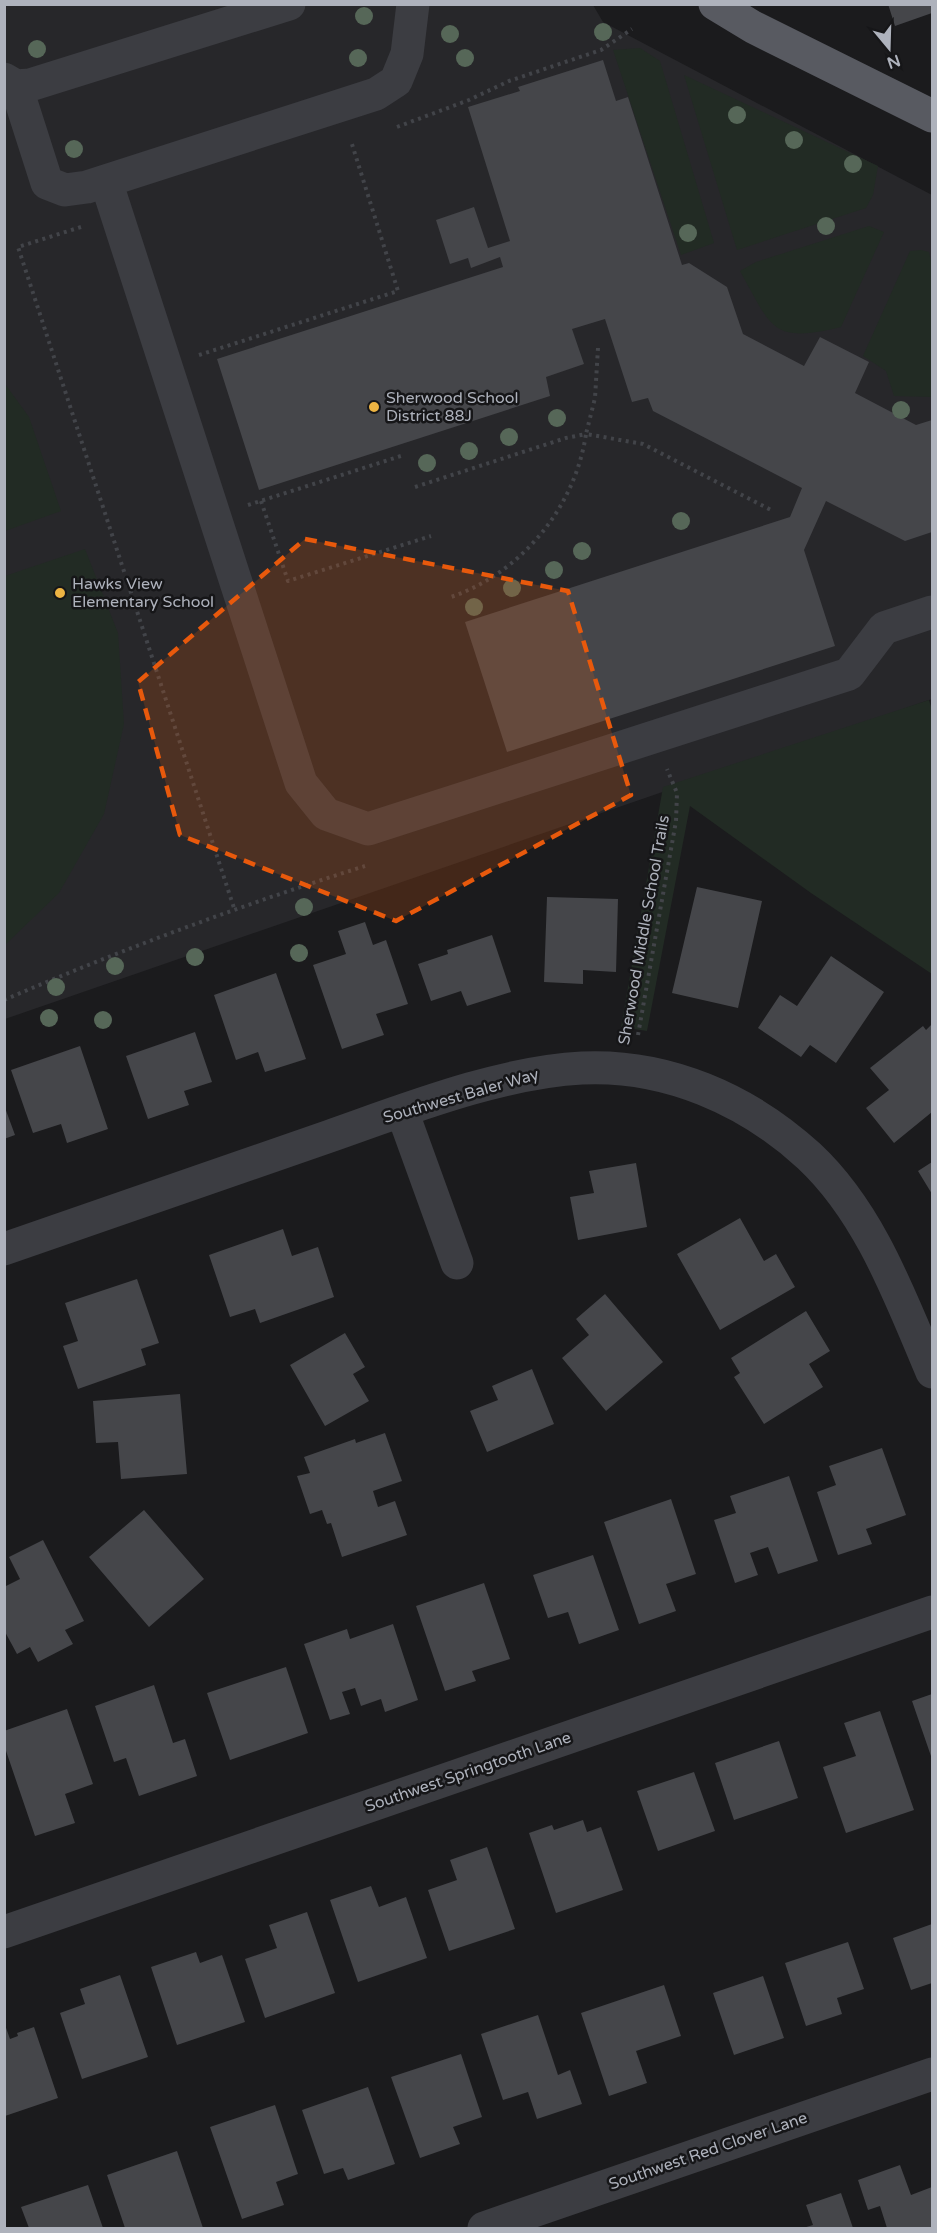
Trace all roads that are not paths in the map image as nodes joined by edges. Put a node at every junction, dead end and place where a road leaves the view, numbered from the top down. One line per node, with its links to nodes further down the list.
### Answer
1 (289, 4): 4 (street)
2 (413, 4): 6 (street)
3 (716, 4): 5 (main road)
4 (10, 83): 6 (street)
5 (933, 116)
6 (106, 181): 7 (street)
7 (933, 612)
8 (402, 1111): 9 (street, Southwest Baler Way); 10 (street); 11 (street, Southwest Baler Way)
9 (4, 1249)
10 (458, 1263)
11 (933, 1372)
12 (933, 1612): 13 (street, Southwest Springtooth Lane)
13 (4, 1932)
14 (933, 2074): 15 (street, Southwest Red Clover Lane)
15 (484, 2229)

